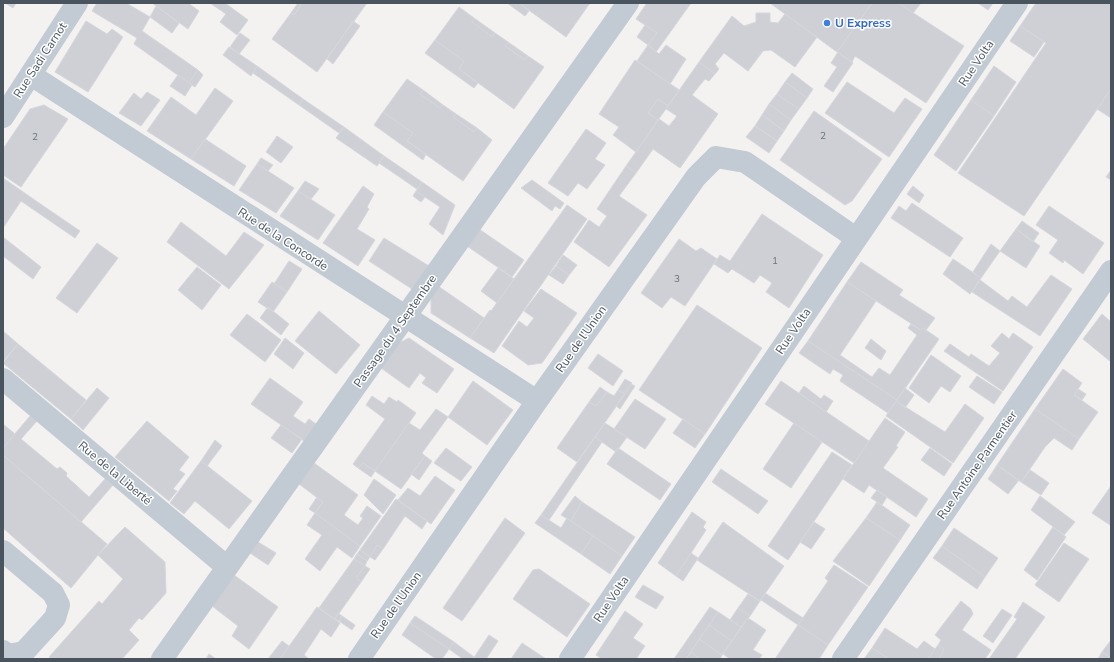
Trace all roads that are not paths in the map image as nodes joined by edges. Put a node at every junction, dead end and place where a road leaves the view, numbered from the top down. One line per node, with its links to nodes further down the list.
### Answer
1 (78, 3): 4 (street, Rue Sadi Carnot)
2 (628, 3): 8 (street, Passage du 4 Septembre)
3 (1017, 3): 6 (street, Rue Volta)
4 (31, 75): 5 (street, Rue Sadi Carnot); 8 (street, Rue de la Concorde)
5 (3, 117)
6 (856, 238): 10 (street, Rue de l'Union); 16 (street, Rue Volta)
7 (1111, 271): 17 (street, Rue Antoine Parmentier)
8 (405, 318): 10 (street, Rue de la Concorde); 12 (street, Passage du 4 Septembre)
9 (3, 379): 12 (street, Rue de la Liberté)
10 (537, 402): 15 (street, Rue de l'Union)
11 (3, 551): 13 (street)
12 (227, 567): 14 (street, Passage du 4 Septembre)
13 (3, 651)
14 (162, 659)
15 (359, 659)
16 (570, 659)
17 (843, 659)

